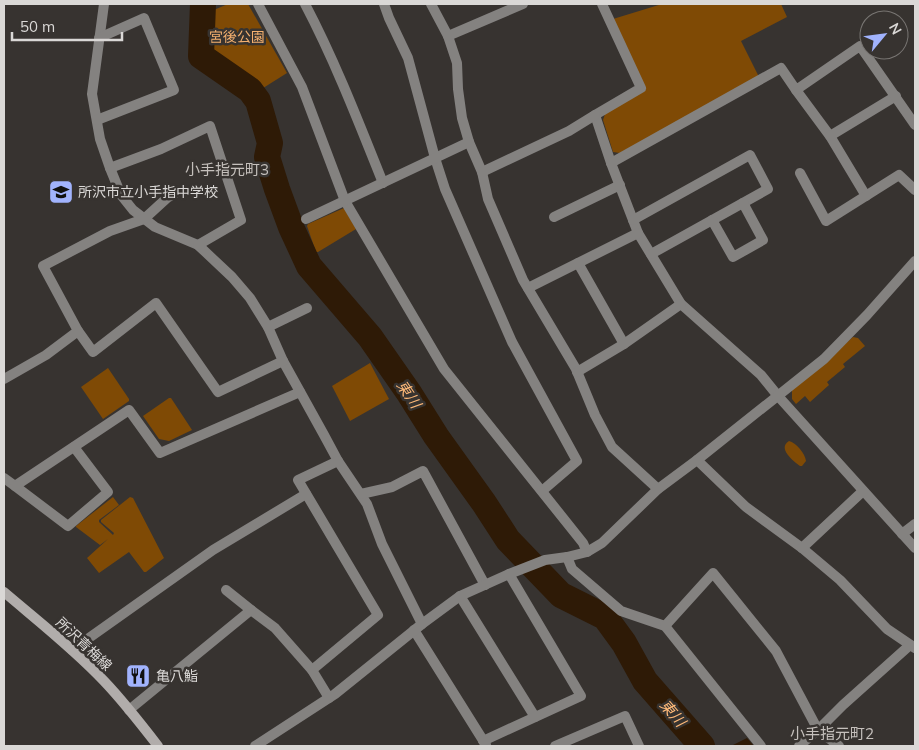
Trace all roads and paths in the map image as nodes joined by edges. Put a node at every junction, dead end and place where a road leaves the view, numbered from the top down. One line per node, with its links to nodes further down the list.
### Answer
1 (104, 4): 9 (street)
2 (258, 4): 27 (street)
3 (305, 4): 22 (street)
4 (384, 4): 17 (street)
5 (431, 4): 8 (street)
6 (523, 4): 8 (street)
7 (602, 4): 12 (street)
8 (448, 36): 16 (street)
9 (99, 38): 13 (street); 13 (street)
10 (796, 90): 11 (street); 15 (street); 18 (street)
11 (896, 96): 14 (street); 15 (street)
12 (595, 116): 18 (street); 20 (street)
13 (97, 120): 19 (street)
14 (915, 125)
15 (830, 136): 26 (street)
16 (470, 142): 17 (street); 20 (street)
17 (435, 158): 22 (street); 56 (street)
18 (611, 163): 23 (street)
19 (110, 168): 30 (street); 35 (street)
20 (482, 172): 39 (street)
21 (800, 173): 26 (street)
22 (383, 183): 27 (street)
23 (620, 185): 29 (street); 32 (street)
24 (915, 190): 26 (street)
25 (177, 192): 30 (street)
26 (866, 196)
27 (345, 201): 31 (street); 56 (street)
28 (743, 203): 32 (street); 33 (street); 33 (street)
29 (554, 217)
30 (144, 218): 35 (street); 43 (street)
31 (306, 219)
32 (633, 220): 34 (street)
33 (712, 220): 36 (street)
34 (638, 233): 36 (street); 38 (street)
35 (198, 245): 42 (street)
36 (650, 254): 40 (street)
37 (915, 261): 49 (street)
38 (578, 263): 39 (street); 44 (street)
39 (528, 288): 46 (street)
40 (681, 304): 44 (street); 49 (street)
41 (307, 308): 42 (street)
42 (268, 327): 45 (street)
43 (78, 331): 45 (street); 47 (street)
44 (624, 344): 46 (street)
45 (283, 361): 48 (street)
46 (577, 372): 55 (street)
47 (4, 379)
48 (300, 392): 50 (street); 52 (street)
49 (778, 396): 51 (street); 57 (street)
50 (74, 447): 54 (street); 54 (street)
51 (697, 460): 55 (street); 62 (street)
52 (338, 461): 58 (street); 59 (street)
53 (4, 478): 54 (street)
54 (15, 486)
55 (658, 489): 64 (street)
56 (542, 490): 64 (street)
57 (863, 490): 61 (street); 62 (street)
58 (306, 494): 75 (street); 76 (street)
59 (361, 494): 67 (street); 73 (street)
60 (915, 524): 61 (street)
61 (902, 534): 63 (street)
62 (802, 548): 74 (street)
63 (915, 548)
64 (587, 552): 65 (street)
65 (567, 557): 66 (street); 72 (street)
66 (509, 574): 67 (street); 79 (street)
67 (485, 585): 70 (street)
68 (226, 590): 71 (street)
69 (4, 592): 75 (main road, 所沢青梅線)
70 (460, 596): 73 (street); 79 (street)
71 (251, 610): 76 (street); 78 (street)
72 (665, 626): 80 (street); 86 (street)
73 (418, 627): 77 (street); 81 (street)
74 (913, 646): 80 (street)
75 (72, 650): 78 (main road, 所沢青梅線)
76 (312, 670): 77 (street)
77 (329, 698): 83 (street)
78 (130, 710): 82 (main road, 所沢青梅線)
79 (535, 717): 81 (street)
80 (818, 730): 87 (street); 88 (street)
81 (485, 744)
82 (158, 746)
83 (255, 746)
84 (555, 746): 85 (street)
85 (639, 746)
86 (761, 746)
87 (799, 746)
88 (840, 746)

